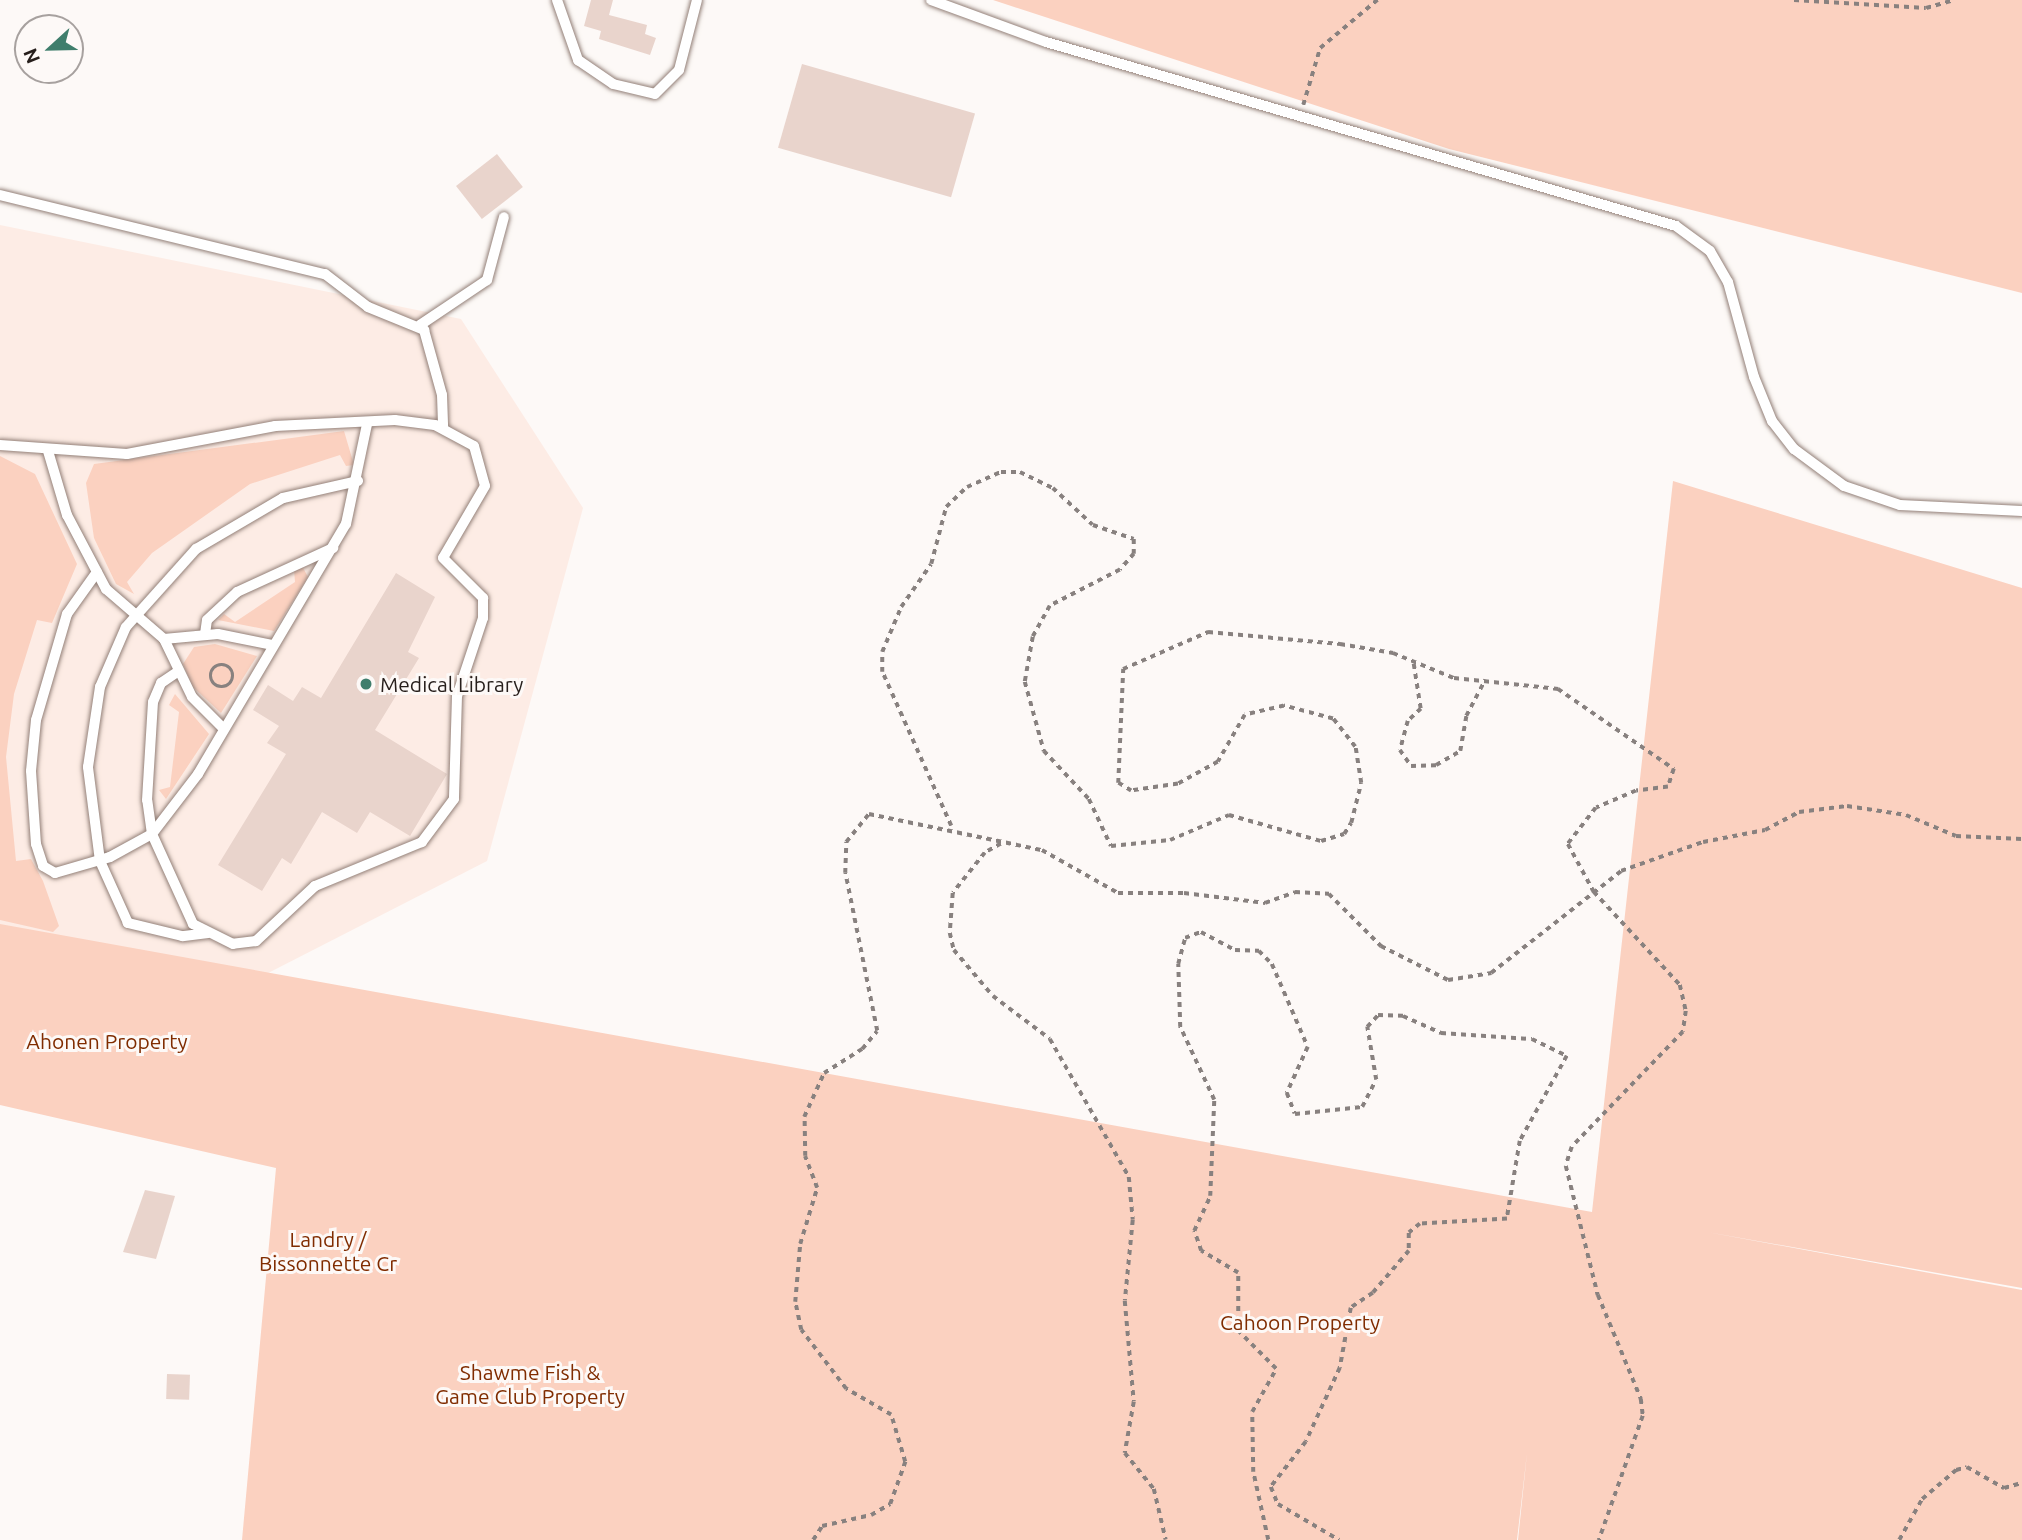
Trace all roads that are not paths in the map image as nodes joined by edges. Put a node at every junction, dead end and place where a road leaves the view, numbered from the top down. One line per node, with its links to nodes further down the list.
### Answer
1 (556, 0): 2 (lane)
2 (697, 0)
3 (932, 0): 12 (lane)
4 (0, 195): 6 (lane)
5 (504, 217): 6 (lane)
6 (420, 326): 8 (lane)
7 (367, 424): 8 (lane); 10 (lane); 11 (lane)
8 (443, 428): 23 (lane)
9 (0, 445): 10 (lane)
10 (48, 451): 14 (lane)
11 (358, 481): 13 (lane); 15 (lane)
12 (2022, 511)
13 (333, 548): 16 (lane); 18 (lane)
14 (97, 572): 15 (lane); 22 (lane)
15 (133, 618): 17 (lane); 22 (lane)
16 (205, 634): 17 (lane); 18 (lane)
17 (164, 639): 19 (lane)
18 (272, 645): 20 (lane)
19 (176, 673): 20 (lane); 21 (lane)
20 (222, 726): 21 (lane)
21 (152, 834): 22 (lane); 23 (lane)
22 (100, 861): 23 (lane)
23 (208, 933)

